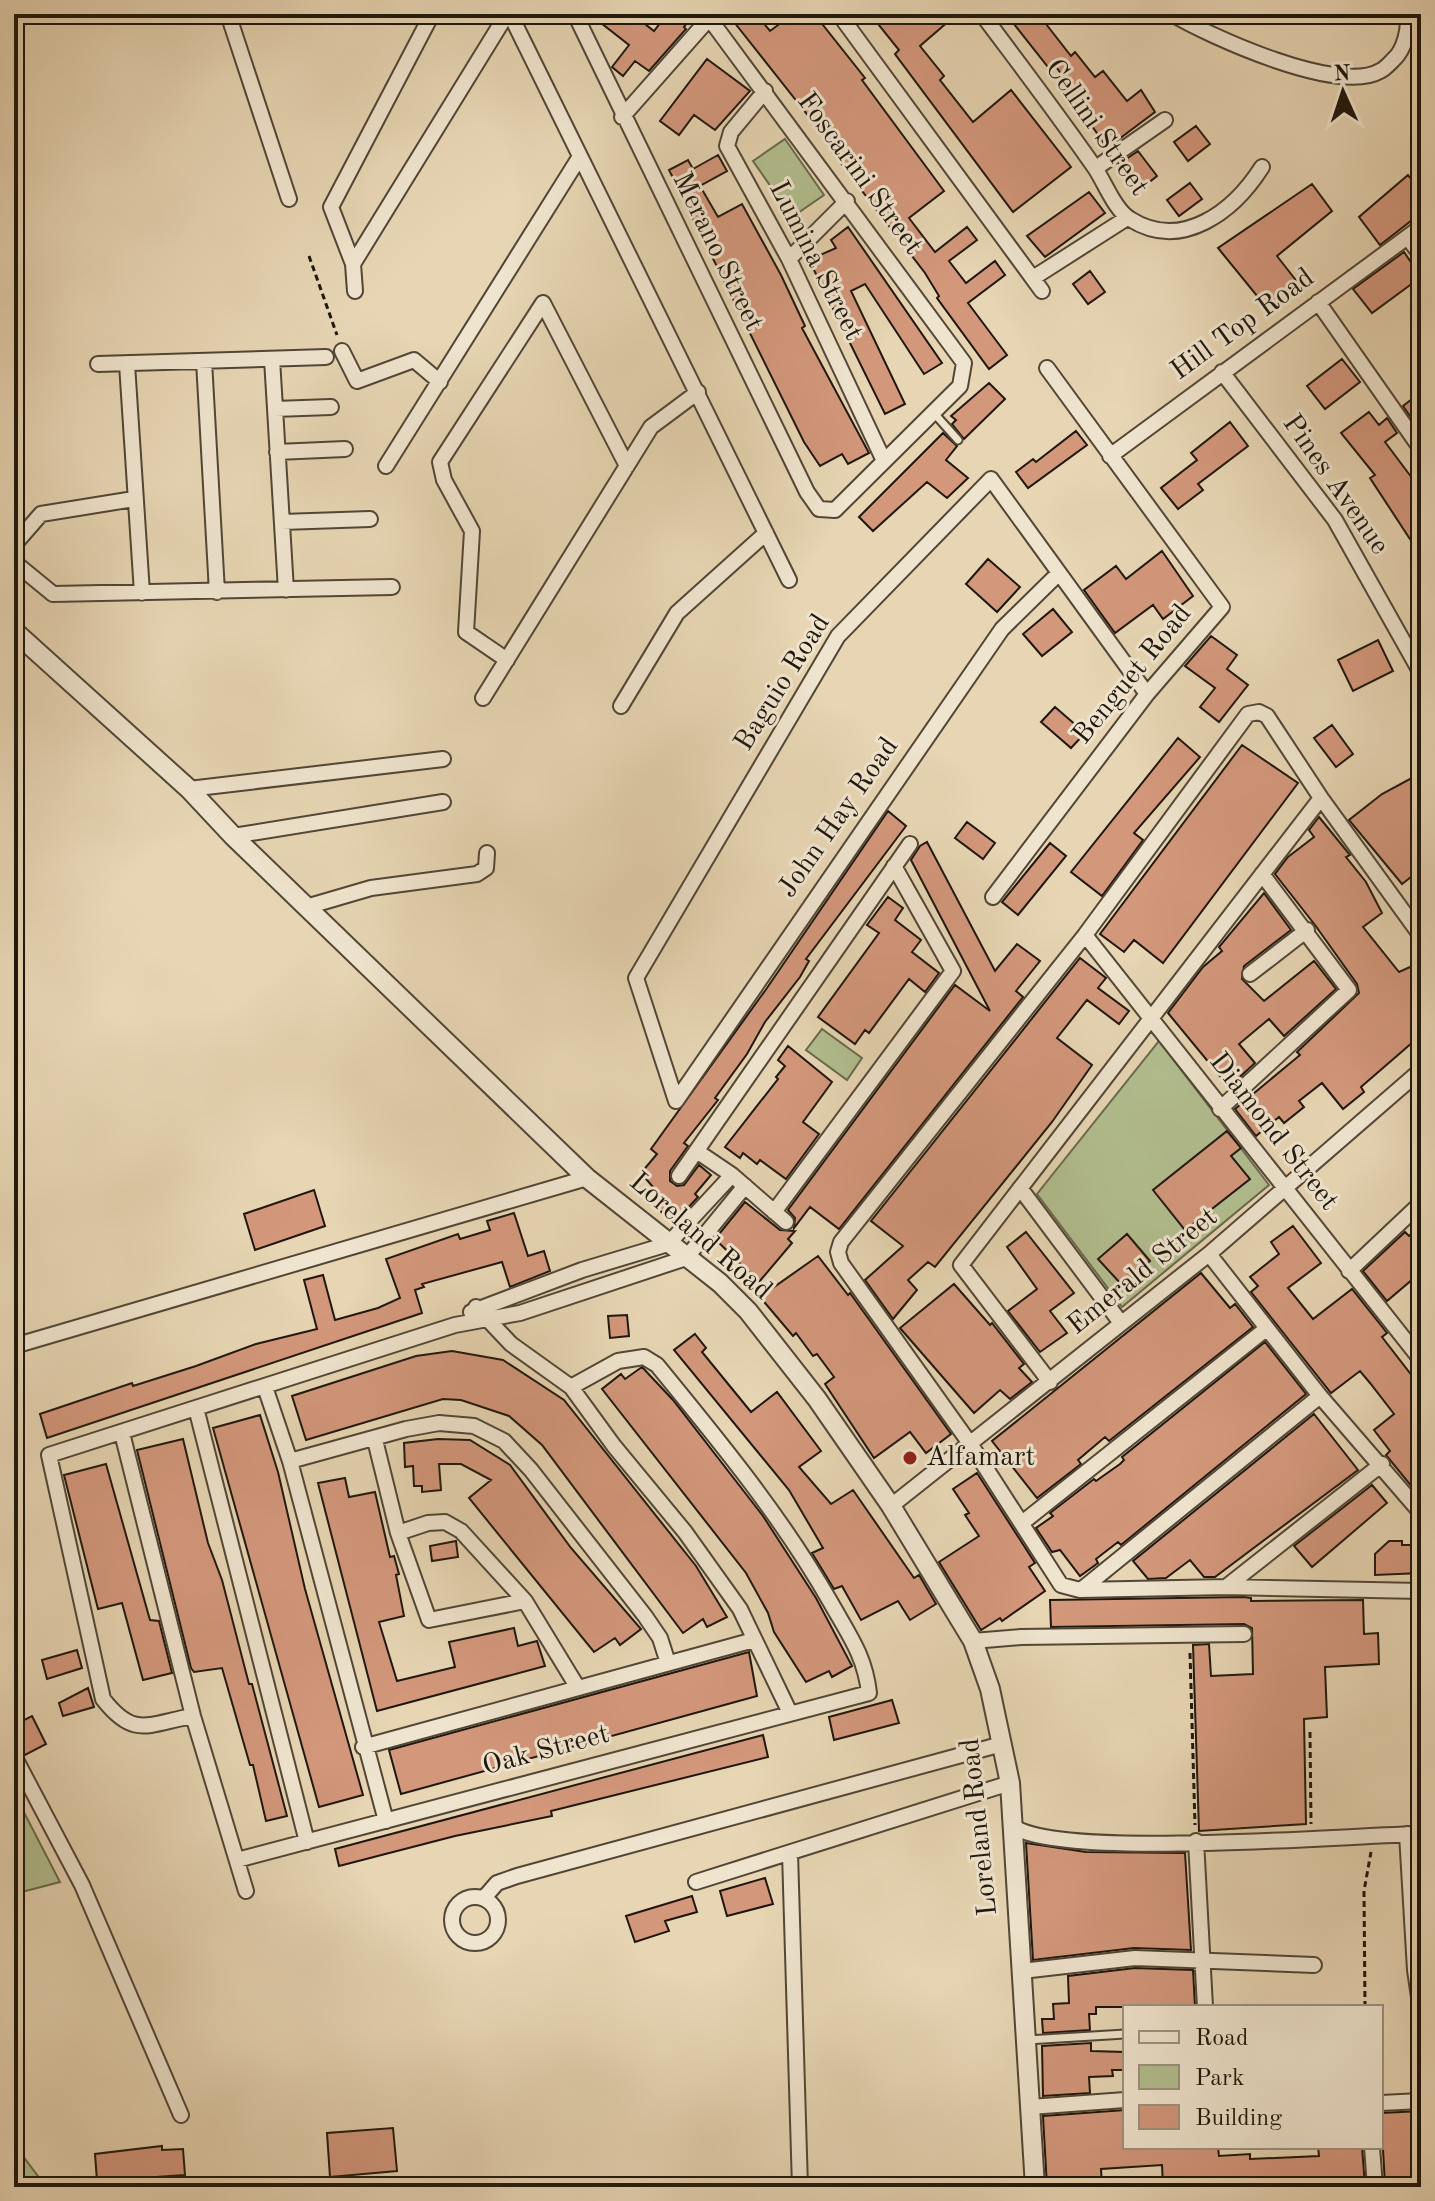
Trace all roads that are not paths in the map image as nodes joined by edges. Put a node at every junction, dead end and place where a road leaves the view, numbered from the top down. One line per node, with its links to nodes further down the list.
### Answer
1 (228, 14): 16 (street)
2 (432, 14): 23 (street)
3 (508, 14): 13 (street); 23 (street)
4 (575, 14): 11 (street, Merano Street)
5 (839, 14): 24 (street)
6 (982, 14): 15 (street, Cellini Street)
7 (1172, 14): 8 (street)
8 (1407, 14)
9 (711, 16): 10 (street, Foscarini Street); 11 (street)
10 (765, 91): 17 (street, Foscarini Street); 22 (street, Lumina Street)
11 (622, 117): 46 (street, Merano Street)
12 (1165, 120): 15 (street)
13 (579, 158): 36 (street); 37 (street)
14 (1262, 167): 18 (street, Cellini Street)
15 (1096, 168): 18 (street, Cellini Street)
16 (289, 199)
17 (847, 201): 22 (street); 40 (street, Foscarini Street)
18 (1127, 218): 24 (street)
19 (1421, 227): 20 (street, Hill Top Road)
20 (1408, 238): 21 (street); 27 (street, Hill Top Road)
21 (1421, 255)
22 (789, 259): 46 (street, Lumina Street)
23 (353, 264): 25 (street)
24 (1033, 278): 26 (street)
25 (355, 291)
26 (1042, 291)
27 (1318, 302): 35 (street, Hill Top Road); 43 (street)
28 (342, 351): 36 (street)
29 (326, 357): 30 (street)
30 (272, 359): 31 (street); 39 (street)
31 (204, 361): 33 (street); 59 (street)
32 (98, 364): 33 (street)
33 (127, 364): 49 (street)
34 (1047, 368): 45 (street, Benguet Road)
35 (1222, 372): 45 (street, Hill Top Road); 63 (street, Pines Avenue)
36 (440, 382): 47 (street)
37 (698, 392): 48 (street); 52 (street)
38 (331, 407): 39 (street)
39 (275, 409): 44 (street)
40 (933, 412): 41 (lane); 46 (street)
41 (958, 440)
42 (345, 449): 44 (street)
43 (1421, 449)
44 (277, 452): 51 (street)
45 (1110, 456): 64 (street, Benguet Road)
46 (884, 461)
47 (386, 466)
48 (627, 466): 62 (street); 62 (street)
49 (134, 499): 53 (street); 60 (street)
50 (370, 519): 51 (street)
51 (282, 522): 58 (street)
52 (766, 533): 56 (street); 66 (street)
53 (14, 545)
54 (14, 562): 60 (street)
55 (1058, 574): 64 (street, Baguio Road); 84 (street, John Hay Road); 84 (street, Baguio Road)
56 (789, 580)
57 (392, 587): 58 (street)
58 (286, 590): 59 (street)
59 (217, 592): 60 (street)
60 (142, 593)
61 (14, 631): 68 (street, Loreland Road)
62 (507, 660): 65 (street)
63 (1421, 673)
64 (1147, 694): 76 (street, Benguet Road)
65 (483, 698)
66 (621, 706)
67 (443, 759): 68 (street)
68 (189, 789): 71 (street, Loreland Road)
69 (1321, 798): 75 (street); 79 (street); 80 (street)
70 (443, 802): 71 (street)
71 (233, 836): 77 (street, Loreland Road)
72 (910, 844): 74 (street)
73 (487, 853): 77 (street)
74 (894, 866): 86 (street); 94 (street)
75 (1262, 874): 78 (street); 82 (street)
76 (993, 897)
77 (306, 907): 89 (street, Loreland Road)
78 (1307, 930): 81 (street); 85 (street)
79 (1085, 935): 82 (street, Diamond Street); 114 (street)
80 (1421, 936)
81 (1250, 974)
82 (1151, 1018): 85 (street, Diamond Street); 91 (street)
83 (1421, 1070): 92 (street, Emerald Street)
84 (676, 1101)
85 (1220, 1109): 92 (street, Diamond Street)
86 (698, 1152): 87 (street); 88 (street)
87 (732, 1175): 90 (street); 96 (street)
88 (679, 1176)
89 (587, 1178): 96 (street, Loreland Road); 105 (street)
90 (745, 1186): 94 (street); 98 (street)
91 (1020, 1188): 102 (street); 107 (street)
92 (1284, 1190): 97 (street, Emerald Street); 99 (street, Diamond Street)
93 (1421, 1203): 99 (street)
94 (774, 1212): 95 (street)
95 (786, 1222)
96 (668, 1244): 98 (street, Loreland Road); 100 (street)
97 (1209, 1254): 102 (street, Emerald Street); 104 (street)
98 (686, 1258): 101 (street); 117 (street, Loreland Road)
99 (1349, 1271): 106 (street, Diamond Street)
100 (476, 1307): 101 (street); 103 (street)
101 (488, 1319): 103 (street); 109 (street)
102 (1121, 1323): 107 (street, Emerald Street)
103 (455, 1325): 108 (street)
104 (1266, 1329): 110 (street); 119 (street)
105 (14, 1346)
106 (1421, 1360)
107 (1050, 1382): 114 (street, Emerald Street)
108 (265, 1387): 111 (street); 115 (street)
109 (571, 1387): 126 (street); 130 (street, Oak Street)
110 (1320, 1396): 116 (street); 122 (street)
111 (196, 1408): 112 (street); 140 (street)
112 (122, 1433): 131 (street); 131 (street)
113 (375, 1440): 115 (street); 120 (street); 128 (street)
114 (971, 1445): 117 (street, Emerald Street); 119 (street)
115 (290, 1461): 133 (street)
116 (1382, 1464): 118 (street); 121 (street)
117 (891, 1506): 127 (street, Loreland Road)
118 (1421, 1513)
119 (1022, 1523): 122 (street)
120 (398, 1533): 124 (street); 124 (street)
121 (1226, 1587): 122 (street); 123 (street)
122 (1080, 1590)
123 (1421, 1591)
124 (525, 1601): 129 (street)
125 (1244, 1634): 127 (street)
126 (754, 1640): 128 (street); 130 (street)
127 (973, 1641): 132 (street, Loreland Road)
128 (668, 1663): 129 (street)
129 (578, 1688): 133 (street)
130 (790, 1713): 136 (street, Oak Street)
131 (193, 1716): 142 (street)
132 (1002, 1744): 135 (street, Loreland Road); 145 (street)
133 (363, 1747): 136 (street)
134 (14, 1756): 157 (street)
135 (1010, 1783): 137 (street, Loreland Road); 141 (street)
136 (386, 1821): 140 (street, Oak Street)
137 (1013, 1826): 139 (street); 148 (street, Loreland Road)
138 (1414, 1834): 139 (street); 150 (street)
139 (1196, 1841): 146 (street)
140 (307, 1842): 142 (street, Oak Street)
141 (790, 1853): 143 (street); 159 (street)
142 (237, 1860): 144 (street)
143 (696, 1882)
144 (246, 1891)
145 (484, 1898)
146 (1204, 1960): 147 (street); 148 (street); 149 (street)
147 (1314, 1965)
148 (1022, 1971): 152 (street, Loreland Road)
149 (1205, 2005)
150 (1421, 2011)
151 (1123, 2034): 152 (lane)
152 (1026, 2040): 156 (street, Loreland Road)
153 (1123, 2100): 156 (street)
154 (1421, 2101): 155 (street)
155 (1383, 2103)
156 (1030, 2107): 160 (street, Loreland Road)
157 (181, 2115)
158 (1372, 2149): 161 (street)
159 (800, 2187)
160 (1035, 2187)
161 (1375, 2187)

